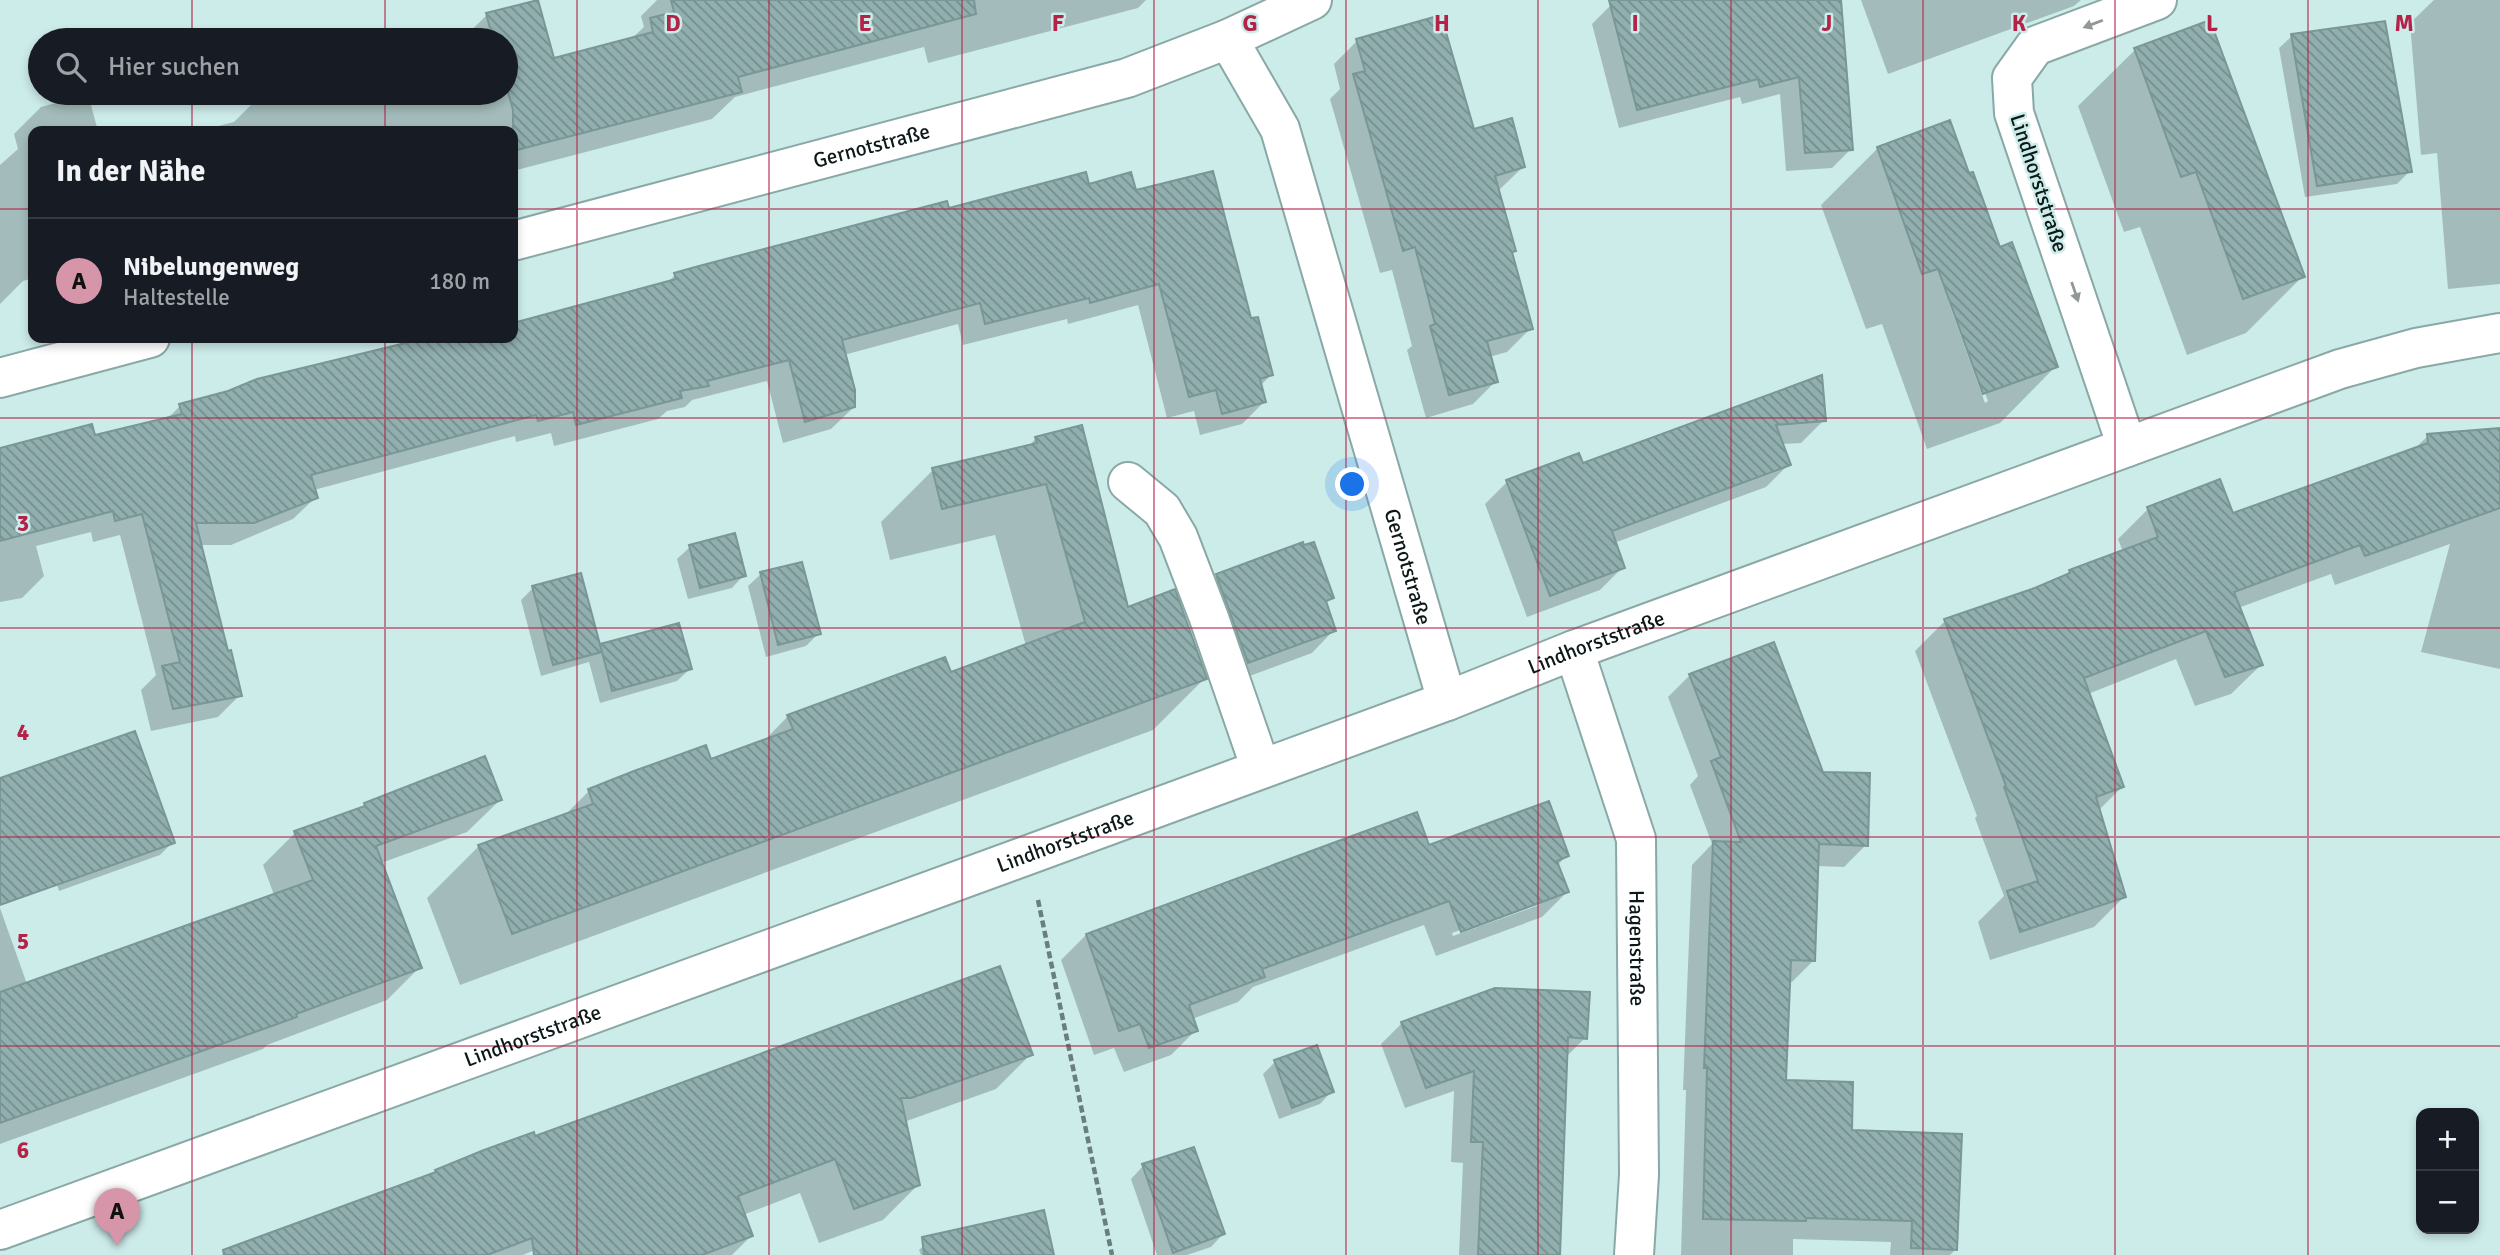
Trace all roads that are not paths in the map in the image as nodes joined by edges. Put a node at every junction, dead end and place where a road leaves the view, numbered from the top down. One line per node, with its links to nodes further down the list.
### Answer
1 (1312, 0): 3 (street, Gernotstraße)
2 (2157, 0): 8 (street, Lindhorststraße, one-way to 8)
3 (1228, 39): 4 (street, Gernotstraße); 11 (street, Gernotstraße)
4 (518, 240)
5 (2500, 333): 8 (street, Lindhorststraße)
6 (131, 343): 7 (street)
7 (0, 378)
8 (2127, 447): 10 (street, Lindhorststraße)
9 (1128, 482): 12 (street)
10 (1574, 650): 11 (street, Lindhorststraße); 14 (street, Hagenstraße)
11 (1447, 701): 12 (street, Lindhorststraße)
12 (1261, 769): 13 (street, Lindhorststraße)
13 (0, 1230)
14 (1634, 1255)

